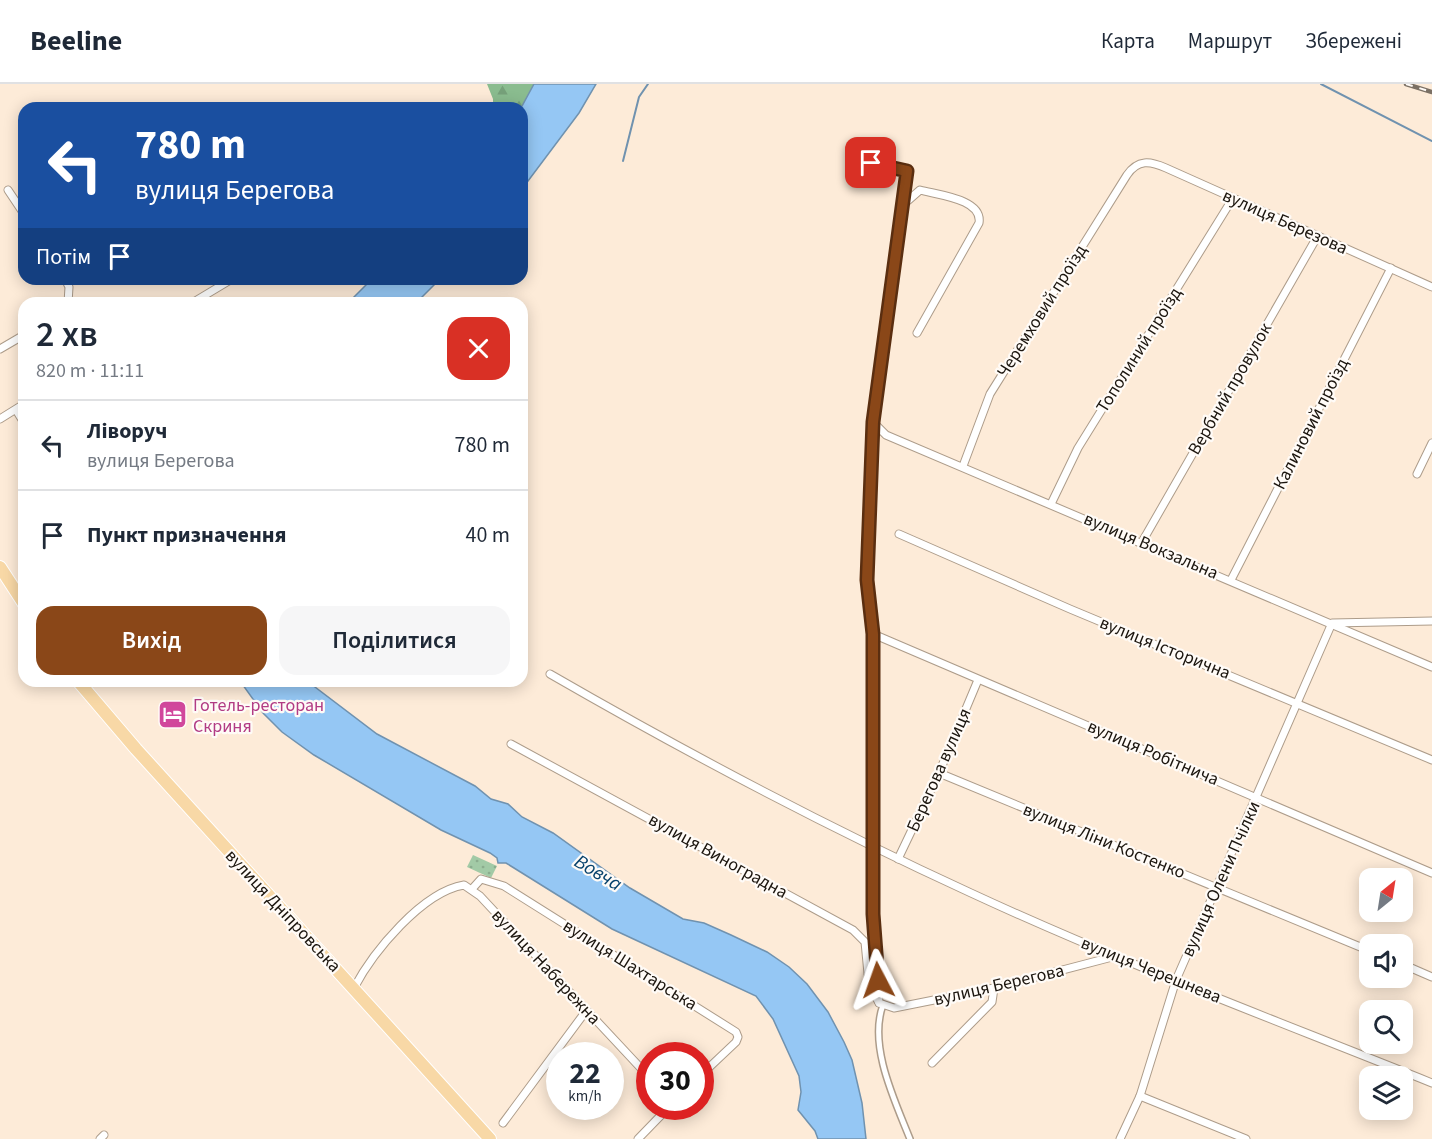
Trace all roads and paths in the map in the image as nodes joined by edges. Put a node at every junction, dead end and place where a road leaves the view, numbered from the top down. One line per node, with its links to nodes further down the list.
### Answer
1 (871, 163): 5 (street)
2 (1137, 164): 4 (street, вулиця Березова); 20 (street, Черемховий проїзд)
3 (8, 190): 6 (street)
4 (1233, 198): 7 (street, вулиця Березова); 22 (street, Тополиний проїзд)
5 (904, 204): 12 (street); 18 (street)
6 (18, 205)
7 (1317, 237): 8 (street, вулиця Березова); 24 (street, Вербний провулок)
8 (1391, 268): 10 (street, вулиця Березова); 26 (street, Калиновий проїзд)
9 (222, 285): 11 (street)
10 (1432, 287)
11 (202, 297)
12 (917, 333)
13 (18, 338): 14 (street)
14 (0, 349)
15 (16, 410): 16 (street); 17 (street)
16 (18, 413)
17 (0, 419)
18 (873, 422): 20 (street, вулиця Вокзальна); 30 (street)
19 (1432, 444): 21 (street)
20 (963, 466): 22 (street, вулиця Вокзальна)
21 (1417, 474)
22 (1051, 504): 24 (street, вулиця Вокзальна)
23 (899, 534): 35 (street, вулиця Історична)
24 (1142, 542): 26 (street, вулиця Вокзальна)
25 (0, 567): 27 (highway)
26 (1231, 580): 29 (street, вулиця Вокзальна)
27 (18, 595)
28 (1432, 621): 29 (street)
29 (1332, 623): 31 (street, вулиця Вокзальна); 35 (street, вулиця Олени Пчілки)
30 (873, 634): 33 (street, вулиця Робітнича); 40 (street)
31 (1432, 667)
32 (550, 674): 40 (street)
33 (978, 680): 38 (street, Берегова вулиця); 39 (street, вулиця Робітнича)
34 (86, 687): 50 (highway, вулиця Дніпровська)
35 (1298, 703): 37 (street, вулиця Історична); 39 (street, вулиця Олени Пчілки)
36 (511, 744): 52 (street, вулиця Виноградна)
37 (1432, 760)
38 (939, 773): 41 (street, Берегова вулиця); 43 (street, вулиця Ліни Костенко)
39 (1257, 797): 42 (street, вулиця Робітнича); 43 (street, вулиця Олени Пчілки)
40 (875, 847): 41 (street, вулиця Черешнева); 52 (street)
41 (898, 859): 46 (street, вулиця Черешнева)
42 (1432, 873)
43 (1216, 887): 45 (street, вулиця Ліни Костенко); 49 (street, вулиця Олени Пчілки)
44 (472, 889): 50 (street, вулиця Набережна); 53 (street, вулиця Набережна); 55 (street, вулиця Шахтарська)
45 (1359, 946)
46 (1116, 956): 49 (street, вулиця Черешнева); 51 (street, вулиця Берегова)
47 (1413, 969): 48 (street)
48 (1432, 977)
49 (1176, 980): 57 (street, вулиця Черешнева); 58 (street, вулиця Олени Пчілки)
50 (354, 988): 61 (highway, вулиця Дніпровська)
51 (994, 988): 52 (street, вулиця Берегова); 56 (street)
52 (881, 1004): 63 (street)
53 (586, 1011): 54 (street, вулиця Набережна); 60 (street)
54 (636, 1063)
55 (714, 1063)
56 (932, 1063)
57 (1432, 1083)
58 (1140, 1096): 64 (street, вулиця Олени Пчілки); 65 (street)
59 (656, 1120): 62 (street)
60 (502, 1123)
61 (490, 1139)
62 (638, 1139)
63 (910, 1139)
64 (1120, 1139)
65 (1246, 1139)

